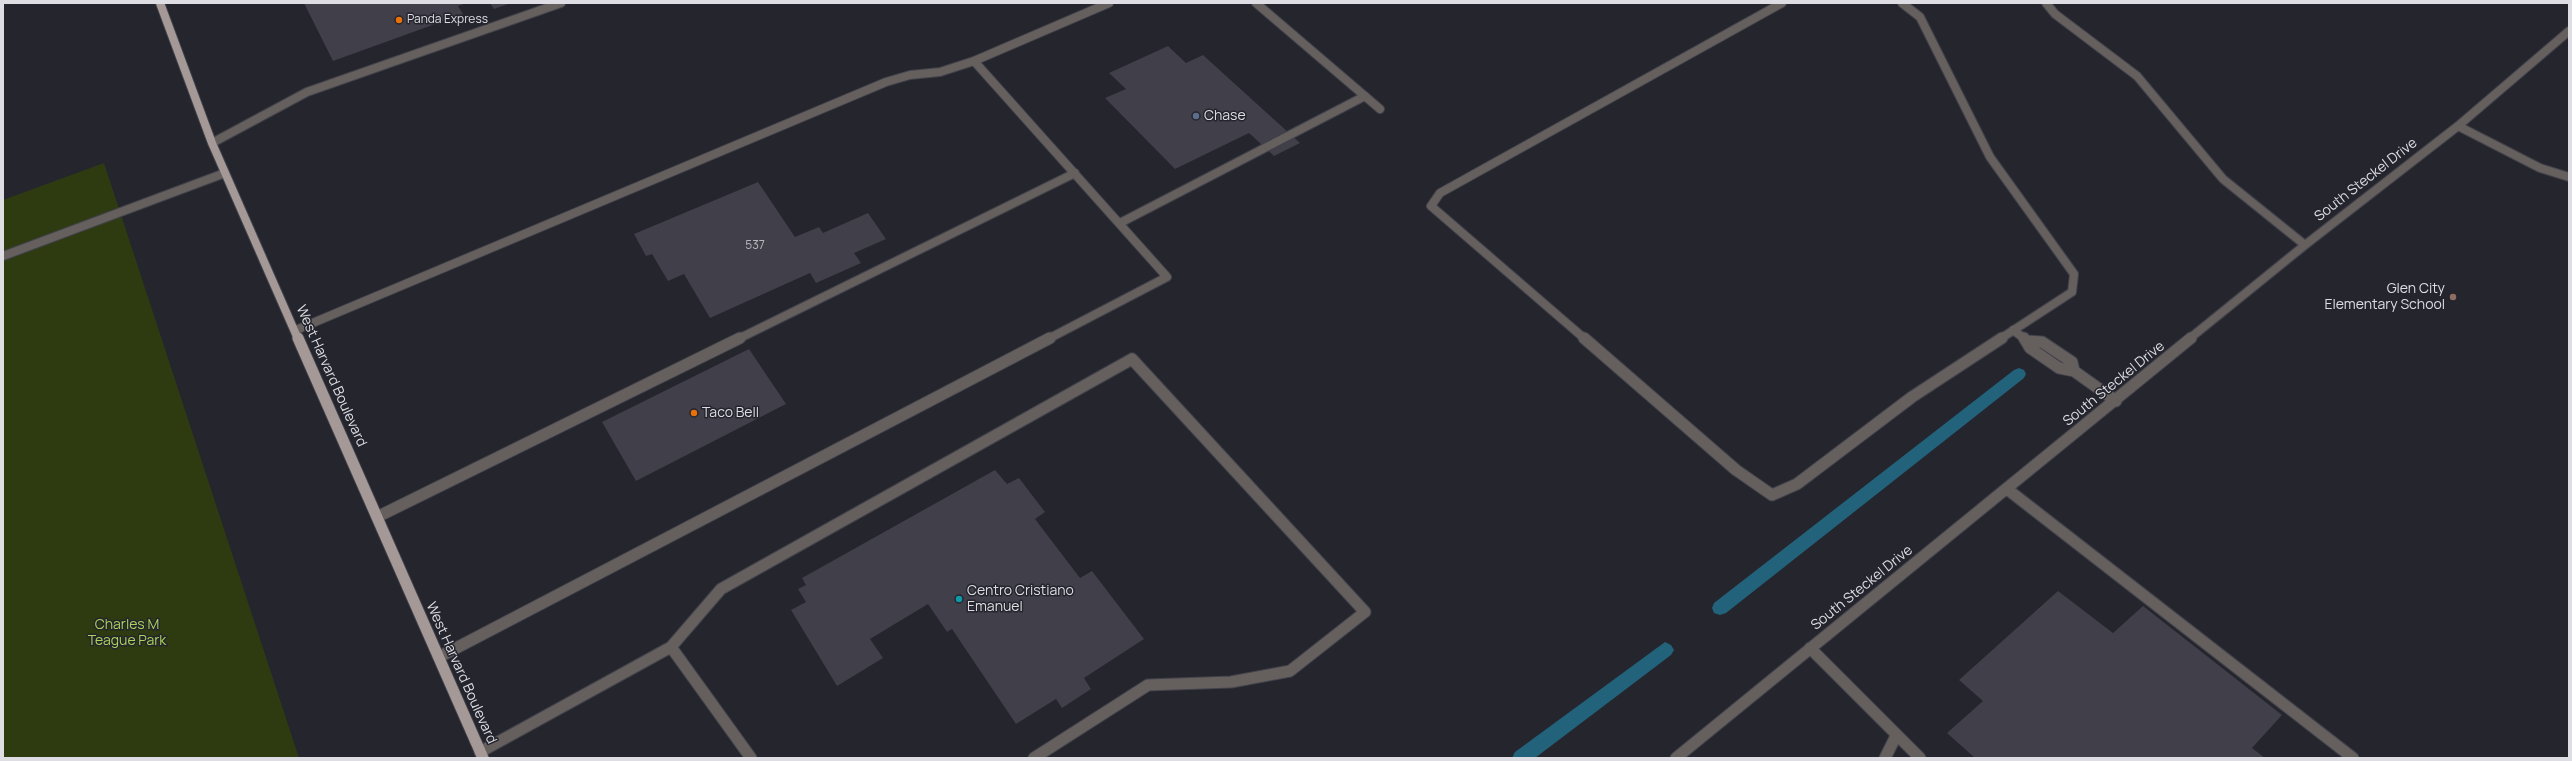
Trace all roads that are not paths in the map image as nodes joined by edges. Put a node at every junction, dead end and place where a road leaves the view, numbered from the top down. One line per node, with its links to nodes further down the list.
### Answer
1 (160, 3): 13 (main road, West Harvard Boulevard)
2 (561, 3): 13 (street)
3 (1110, 3): 9 (street)
4 (1256, 3): 10 (street)
5 (1782, 3): 21 (street)
6 (1902, 3): 21 (street)
7 (2046, 3): 18 (street)
8 (2569, 31): 12 (street, South Steckel Drive)
9 (974, 61): 15 (street); 20 (street)
10 (1365, 96): 11 (street); 17 (street)
11 (1380, 108)
12 (2458, 126): 16 (street); 18 (street, South Steckel Drive)
13 (212, 143): 14 (main road, West Harvard Boulevard)
14 (225, 173): 19 (street); 20 (main road, West Harvard Boulevard)
15 (1075, 173): 17 (street); 24 (street)
16 (2569, 177)
17 (1120, 224): 27 (street)
18 (2305, 245): 22 (street, South Steckel Drive)
19 (3, 256)
20 (296, 330): 24 (main road, West Harvard Boulevard)
21 (2013, 330): 22 (street)
22 (2116, 401): 23 (street, South Steckel Drive)
23 (2008, 489): 26 (street, South Steckel Drive); 35 (street)
24 (377, 517): 27 (main road, West Harvard Boulevard)
25 (671, 647): 29 (street); 30 (street); 31 (street)
26 (1810, 648): 28 (street); 32 (street, South Steckel Drive)
27 (439, 657): 29 (main road, West Harvard Boulevard)
28 (1896, 736): 33 (street); 34 (street)
29 (481, 755)
30 (751, 758)
31 (1034, 758)
32 (1676, 758)
33 (1885, 758)
34 (1920, 758)
35 (2353, 758)

